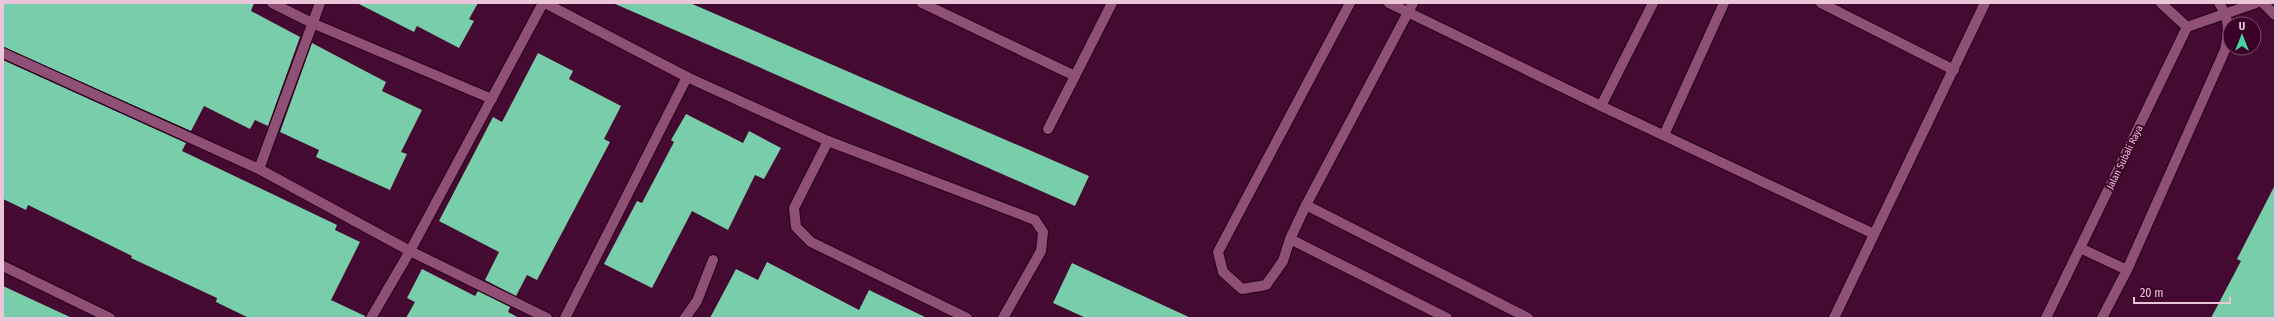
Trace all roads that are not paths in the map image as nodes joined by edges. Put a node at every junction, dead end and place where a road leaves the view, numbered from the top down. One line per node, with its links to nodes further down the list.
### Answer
1 (272, 3): 20 (street)
2 (320, 3): 20 (street)
3 (544, 3): 25 (street); 26 (street)
4 (922, 3): 24 (street)
5 (1112, 3): 24 (street)
6 (1350, 3): 34 (street)
7 (1389, 3): 17 (street)
8 (1413, 3): 17 (street)
9 (1653, 3): 27 (street)
10 (1724, 3): 29 (street)
11 (1821, 3): 23 (street)
12 (1985, 3): 23 (street)
13 (2161, 3): 21 (street)
14 (2219, 3): 18 (street)
15 (2256, 3): 18 (street)
16 (2264, 3): 19 (street)
17 (1408, 13): 27 (street); 32 (street)
18 (2227, 14): 21 (street); 39 (street)
19 (2275, 15)
20 (312, 23): 26 (street); 31 (street)
21 (2187, 27): 35 (street, Jalan Subali Raya)
22 (3, 53): 31 (street)
23 (1954, 70): 33 (street)
24 (1075, 76): 28 (street)
25 (687, 77): 30 (street); 43 (street)
26 (492, 99): 36 (street)
27 (1601, 106): 29 (street)
28 (1048, 129)
29 (1664, 135): 33 (street)
30 (828, 141): 45 (street); 46 (street)
31 (259, 169): 36 (street)
32 (1306, 205): 34 (street); 48 (street)
33 (1874, 234): 49 (street)
34 (1290, 239): 47 (street)
35 (2080, 248): 39 (street); 50 (street, Jalan Subali Raya)
36 (410, 251): 41 (street); 42 (street)
37 (713, 260): 44 (street)
38 (3, 266): 40 (street)
39 (2127, 270): 51 (street)
40 (110, 318)
41 (371, 318)
42 (547, 318)
43 (565, 318)
44 (685, 318)
45 (967, 318)
46 (1003, 318)
47 (1447, 318)
48 (1528, 318)
49 (1834, 318)
50 (2046, 318)
51 (2102, 318)

